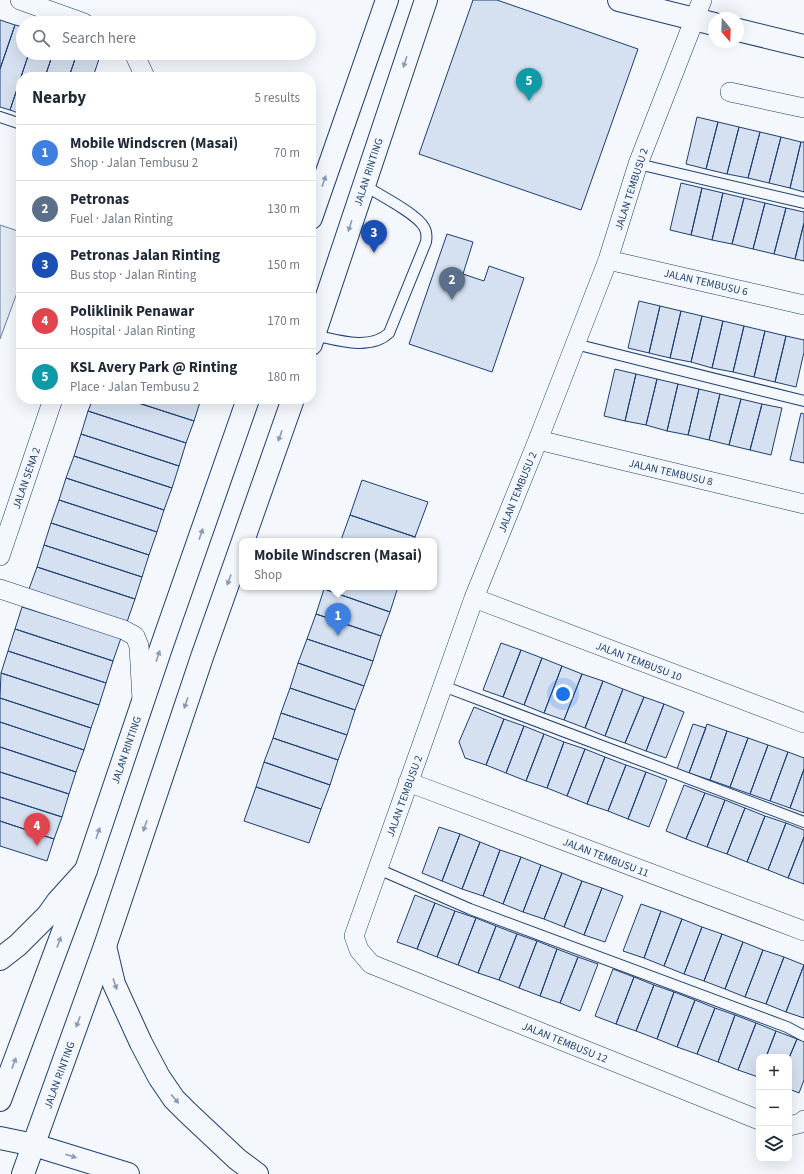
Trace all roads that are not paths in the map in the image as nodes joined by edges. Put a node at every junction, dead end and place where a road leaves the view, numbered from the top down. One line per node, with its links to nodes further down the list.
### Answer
1 (20, 0): 7 (street)
2 (426, 0): 8 (main road, JALAN RINTING)
3 (438, 0): 8 (main road)
4 (619, 0): 6 (main road)
5 (381, 6): 19 (main road, one-way to 5)
6 (704, 14): 17 (street, JALAN TEMBUSU 2)
7 (65, 16)
8 (417, 25): 18 (main road, JALAN RINTING, one-way to 18)
9 (744, 31): 10 (main road)
10 (804, 46)
11 (137, 60): 12 (street)
12 (143, 72)
13 (730, 92): 14 (street)
14 (804, 108)
15 (0, 117): 16 (lane)
16 (16, 122)
17 (638, 164): 20 (lane); 21 (street, JALAN TEMBUSU 2)
18 (364, 185): 23 (main road, JALAN RINTING, one-way to 23); 24 (lane)
19 (316, 203)
20 (804, 203)
21 (608, 260): 22 (street, JALAN TEMBUSU 6); 25 (street, JALAN TEMBUSU 2)
22 (804, 305)
23 (316, 328)
24 (316, 340)
25 (575, 344): 26 (lane); 30 (street, JALAN TEMBUSU 2)
26 (804, 401)
27 (51, 404): 34 (street, JALAN SENA 2)
28 (246, 404): 38 (main road, JALAN RINTING, one-way to 28)
29 (291, 404): 32 (main road, JALAN RINTING, one-way to 32)
30 (538, 440): 31 (street, JALAN TEMBUSU 8); 36 (street, JALAN TEMBUSU 2)
31 (804, 504)
32 (243, 538)
33 (239, 551): 45 (main road, JALAN RINTING, one-way to 45)
34 (0, 556)
35 (0, 589): 38 (street)
36 (474, 598): 37 (street, JALAN TEMBUSU 2); 39 (street, JALAN TEMBUSU 10)
37 (442, 686): 40 (street, JALAN TEMBUSU 2); 41 (lane)
38 (142, 703): 43 (main road, JALAN RINTING, one-way to 38)
39 (804, 723)
40 (408, 782): 42 (street, JALAN TEMBUSU 2); 44 (street, JALAN TEMBUSU 11)
41 (804, 822)
42 (378, 869): 47 (street, JALAN TEMBUSU 2); 48 (lane)
43 (86, 870): 46 (main road); 49 (main road, JALAN RINTING, one-way to 43)
44 (804, 931)
45 (105, 946): 54 (main road, JALAN RINTING, one-way to 54); 57 (main road, one-way to 57)
46 (0, 959)
47 (371, 964): 50 (street, JALAN TEMBUSU 12)
48 (804, 1036)
49 (0, 1100)
50 (756, 1119)
51 (804, 1120): 52 (street)
52 (792, 1125)
53 (0, 1138): 54 (main road)
54 (34, 1145): 55 (main road, JALAN RINTING); 56 (main road, one-way to 56)
55 (24, 1170)
56 (128, 1174)
57 (257, 1174)

